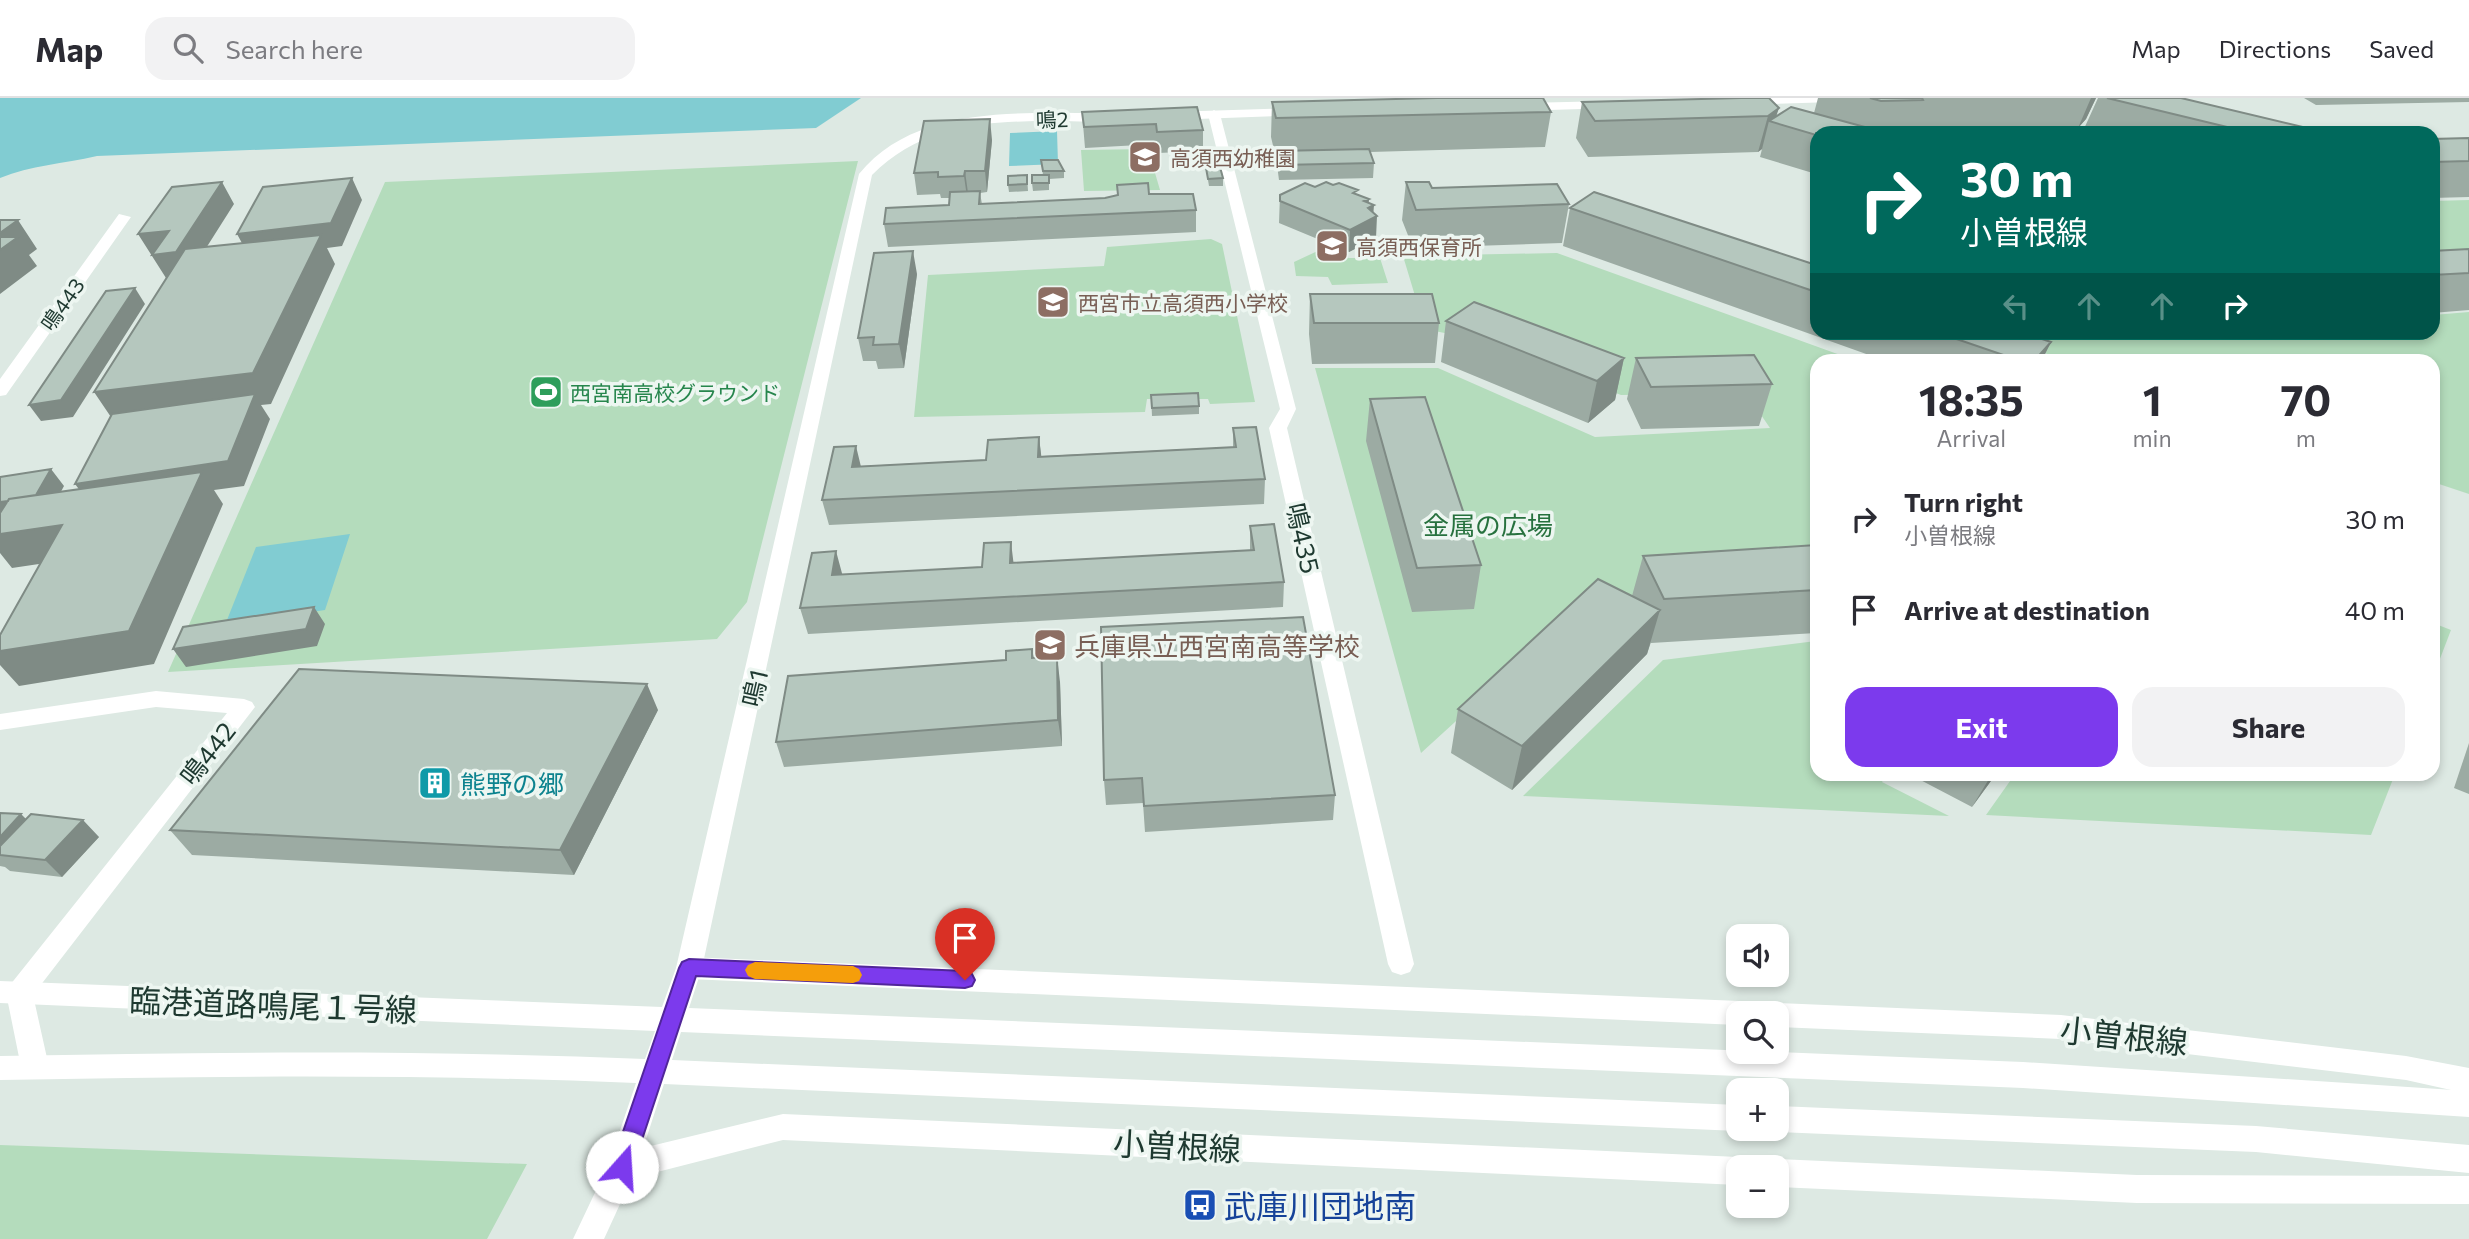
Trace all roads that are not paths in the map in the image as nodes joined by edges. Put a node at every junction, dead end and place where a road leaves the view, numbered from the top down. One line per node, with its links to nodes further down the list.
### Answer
1 (1833, 98): 2 (street)
2 (1731, 103)
3 (1620, 105): 4 (street)
4 (1509, 108)
5 (1314, 112): 6 (street)
6 (1214, 114): 7 (street); 13 (street, 鳴435)
7 (1159, 116)
8 (1118, 117): 9 (street, 鳴2)
9 (904, 141): 14 (street, 鳴1)
10 (124, 217): 11 (street, 鳴443)
11 (0, 391)
12 (0, 722): 15 (street, 鳴442)
13 (1401, 964)
14 (689, 968): 16 (street); 25 (street, 鳴1)
15 (9, 993): 18 (street); 21 (street, 臨港道路鳴尾１号線)
16 (1726, 1012)
17 (1789, 1016): 20 (street, 小曽根線)
18 (35, 1067): 19 (street, 臨港道路鳴尾１号線); 22 (street, 臨港道路鳴尾１号線)
19 (0, 1068)
20 (2469, 1081)
21 (2469, 1104)
22 (1726, 1117)
23 (1789, 1120): 24 (street)
24 (2469, 1158)
25 (622, 1167): 26 (street, 小曽根線); 29 (street, 鳴1)
26 (1726, 1170)
27 (1789, 1174): 28 (street)
28 (2469, 1190)
29 (588, 1239)

